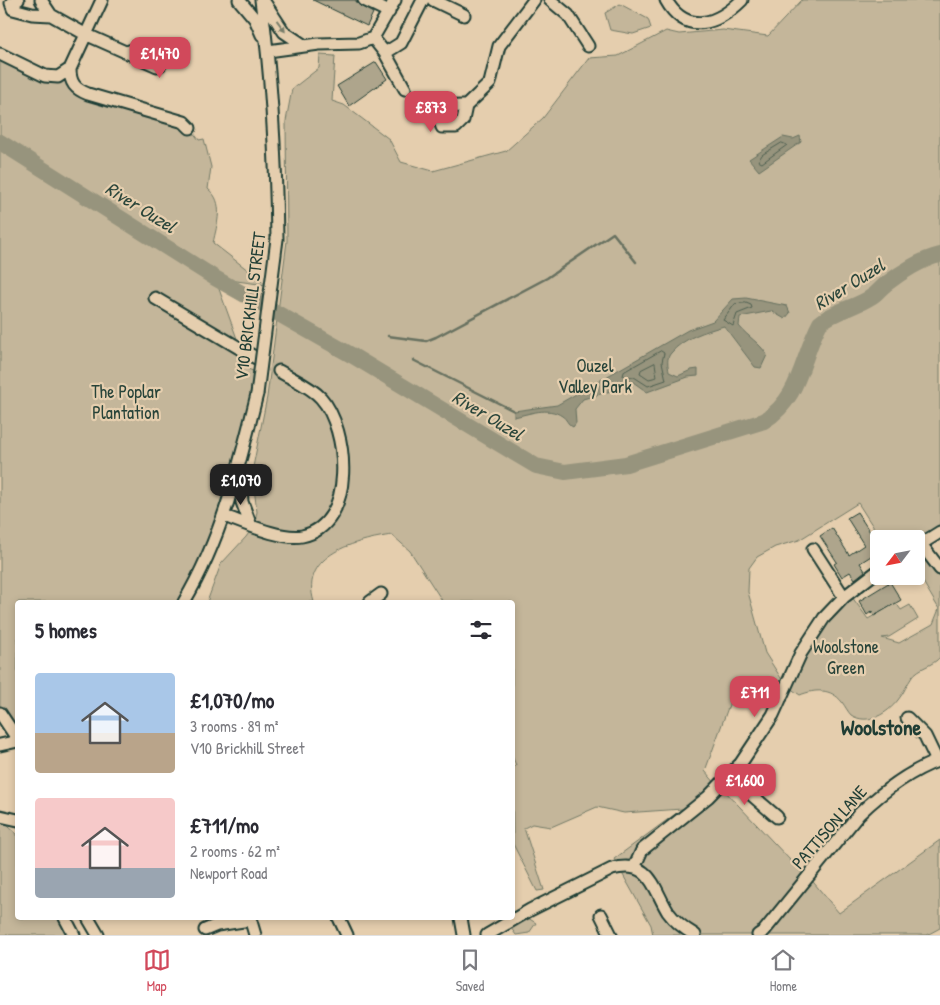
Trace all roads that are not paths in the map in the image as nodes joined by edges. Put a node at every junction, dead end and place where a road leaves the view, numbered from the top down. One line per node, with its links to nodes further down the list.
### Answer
1 (18, 0): 15 (street)
2 (41, 0): 15 (street)
3 (102, 0): 17 (street)
4 (239, 0): 21 (street)
5 (262, 0): 19 (street, one-way to 19); 21 (street, V10 BRICKHILL STREET)
6 (364, 0): 14 (street)
7 (395, 0): 14 (street)
8 (423, 0): 23 (street)
9 (433, 0): 16 (street)
10 (534, 0): 27 (street)
11 (550, 0): 20 (street)
12 (666, 0): 13 (street)
13 (742, 0)
14 (389, 12): 18 (street)
15 (51, 14): 17 (street)
16 (464, 16)
17 (85, 34): 22 (street); 25 (street)
18 (373, 38): 19 (street); 23 (street)
19 (304, 46): 21 (street)
20 (588, 46)
21 (268, 51): 32 (street, V10 BRICKHILL STREET, bridge)
22 (129, 52)
23 (385, 53): 26 (street)
24 (0, 54): 25 (street)
25 (70, 69): 28 (street)
26 (405, 88)
27 (466, 106)
28 (190, 128)
29 (155, 298): 30 (street)
30 (256, 358)
31 (279, 371): 34 (street)
32 (239, 467): 33 (street, V10 BRICKHILL STREET); 34 (street)
33 (224, 516): 34 (street); 43 (street, V10 BRICKHILL STREET)
34 (251, 526)
35 (940, 532): 36 (street)
36 (925, 541)
37 (813, 549): 42 (street)
38 (925, 552): 39 (street)
39 (940, 569)
40 (870, 577): 42 (street)
41 (381, 594): 44 (street)
42 (844, 597): 46 (street)
43 (185, 600)
44 (373, 600)
45 (756, 697): 46 (street)
46 (781, 698): 53 (street)
47 (0, 713): 49 (street)
48 (907, 718): 52 (street)
49 (15, 736)
50 (15, 741): 51 (street)
51 (0, 744)
52 (938, 761): 74 (street, PATTISON LANE)
53 (730, 776): 54 (street); 55 (street)
54 (777, 817)
55 (634, 868): 57 (street); 73 (street)
56 (601, 916): 72 (street)
57 (515, 919)
58 (66, 920): 66 (street)
59 (89, 920): 67 (street)
60 (244, 920): 65 (street)
61 (250, 920): 68 (street)
62 (340, 920): 69 (street)
63 (461, 920): 70 (street)
64 (513, 920): 71 (street)
65 (205, 930)
66 (74, 935)
67 (98, 935)
68 (255, 935)
69 (348, 935)
70 (464, 935)
71 (487, 935)
72 (611, 935)
73 (696, 935)
74 (758, 935)

